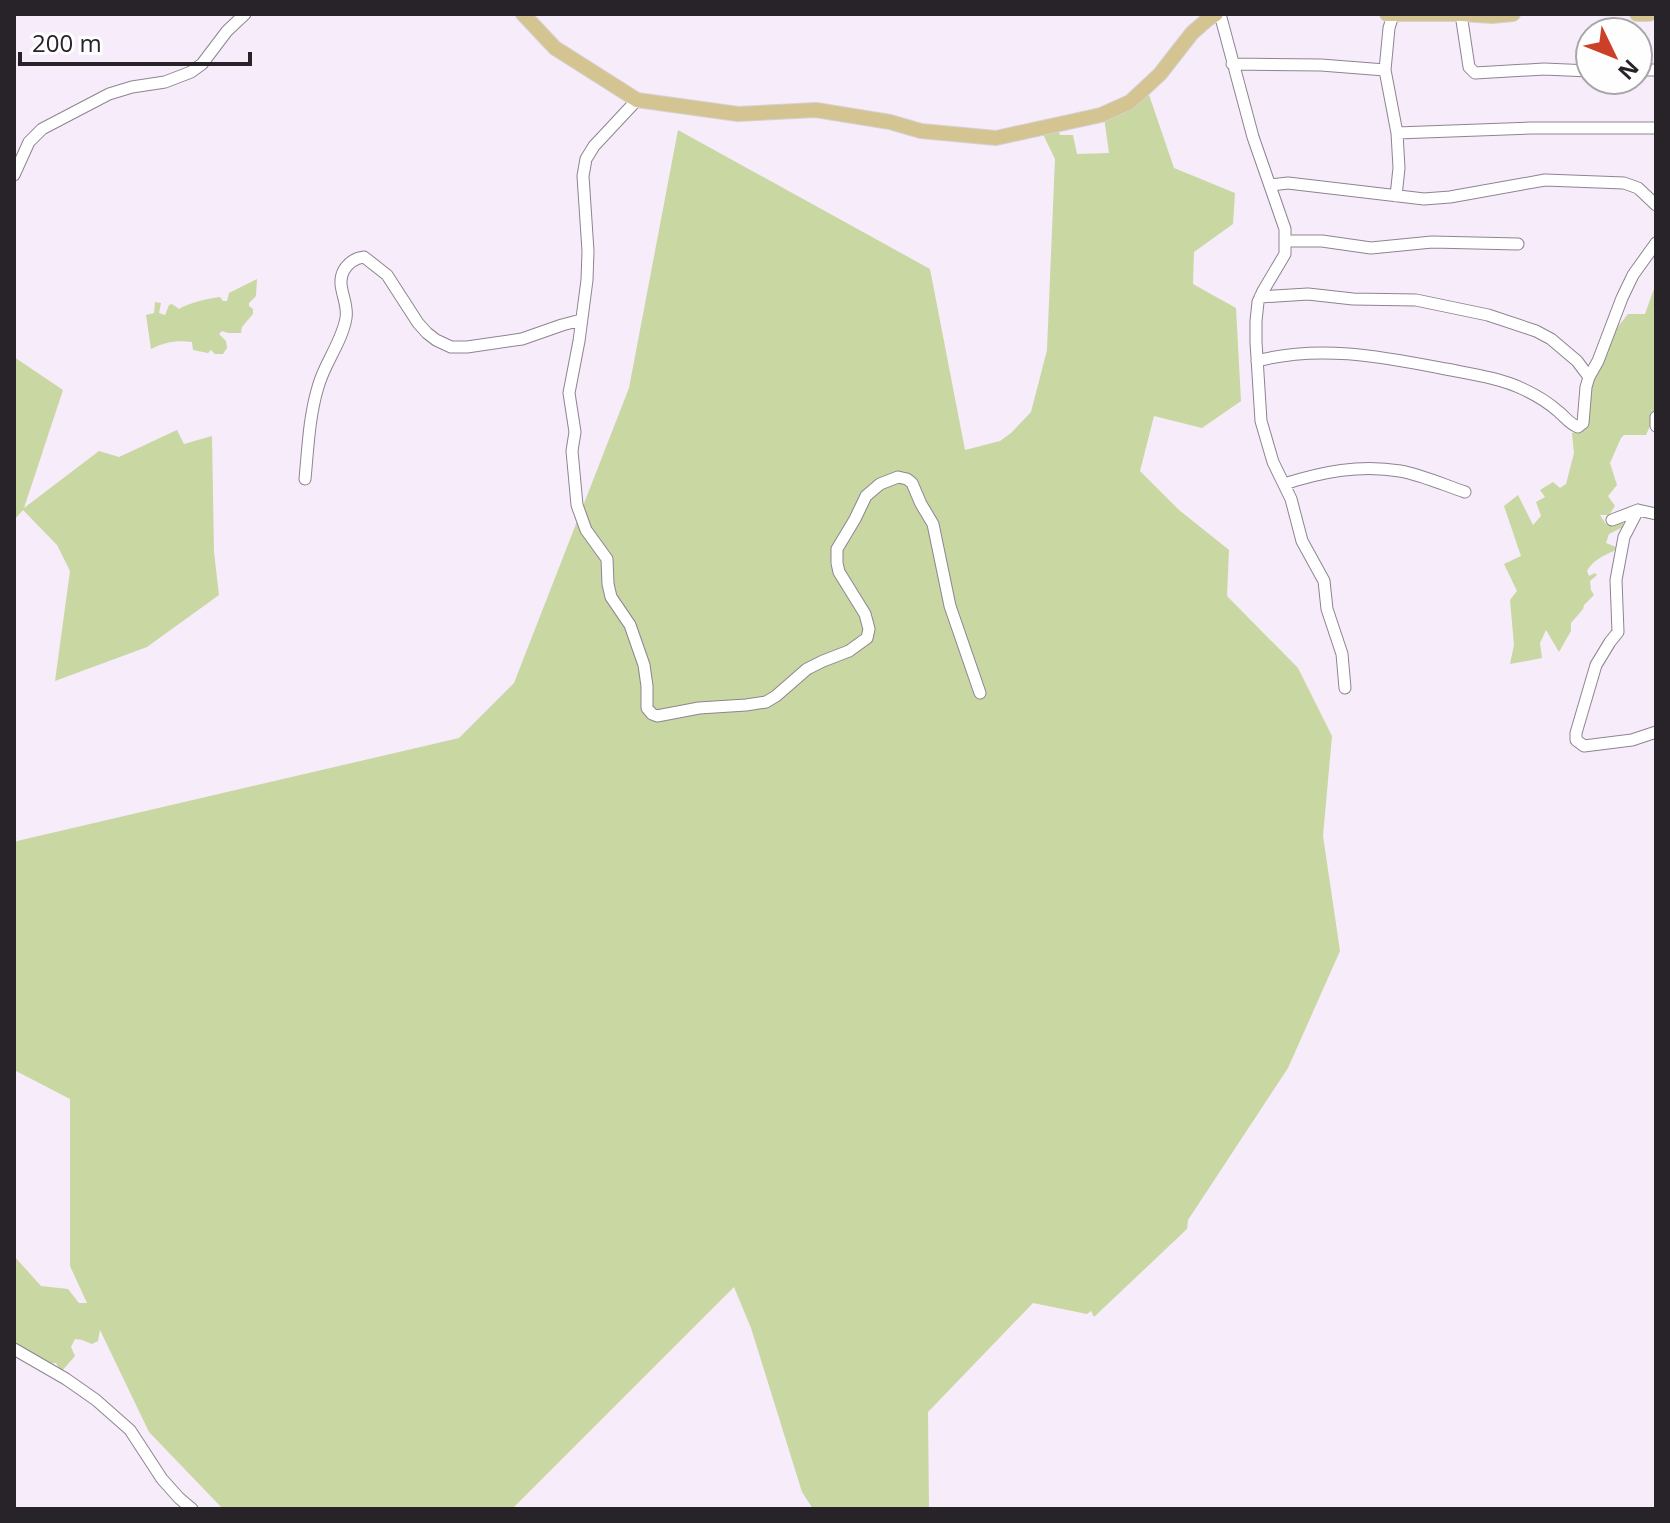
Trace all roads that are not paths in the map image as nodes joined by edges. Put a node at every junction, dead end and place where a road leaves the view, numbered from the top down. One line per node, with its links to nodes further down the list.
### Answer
1 (245, 14): 16 (street)
2 (523, 14): 13 (main road)
3 (1218, 14): 10 (street); 13 (main road)
4 (1387, 14): 9 (main road)
5 (1461, 14): 6 (main road); 9 (main road); 12 (street)
6 (1513, 14)
7 (1637, 14): 8 (main road)
8 (1649, 14)
9 (1393, 15): 11 (street)
10 (1232, 64): 11 (street); 17 (street)
11 (1385, 70): 15 (street)
12 (1574, 70)
13 (637, 100): 24 (street)
14 (1656, 128): 15 (street)
15 (1397, 133): 18 (street)
16 (14, 175)
17 (1271, 185): 18 (street); 20 (street)
18 (1396, 196): 19 (street)
19 (1656, 205)
20 (1286, 241): 22 (street); 23 (street)
21 (1656, 243): 26 (street)
22 (1518, 244)
23 (1260, 297): 25 (street); 26 (street)
24 (581, 320): 29 (street); 36 (street)
25 (1257, 361): 26 (street); 30 (street)
26 (1589, 377)
27 (1656, 417): 28 (street)
28 (1656, 426)
29 (305, 479)
30 (1284, 484): 31 (street); 35 (street)
31 (1465, 492)
32 (1638, 510): 33 (street); 34 (street); 37 (street)
33 (1656, 514)
34 (1612, 520)
35 (1345, 688)
36 (980, 693)
37 (1656, 732)
38 (14, 1349): 39 (street)
39 (192, 1509)

